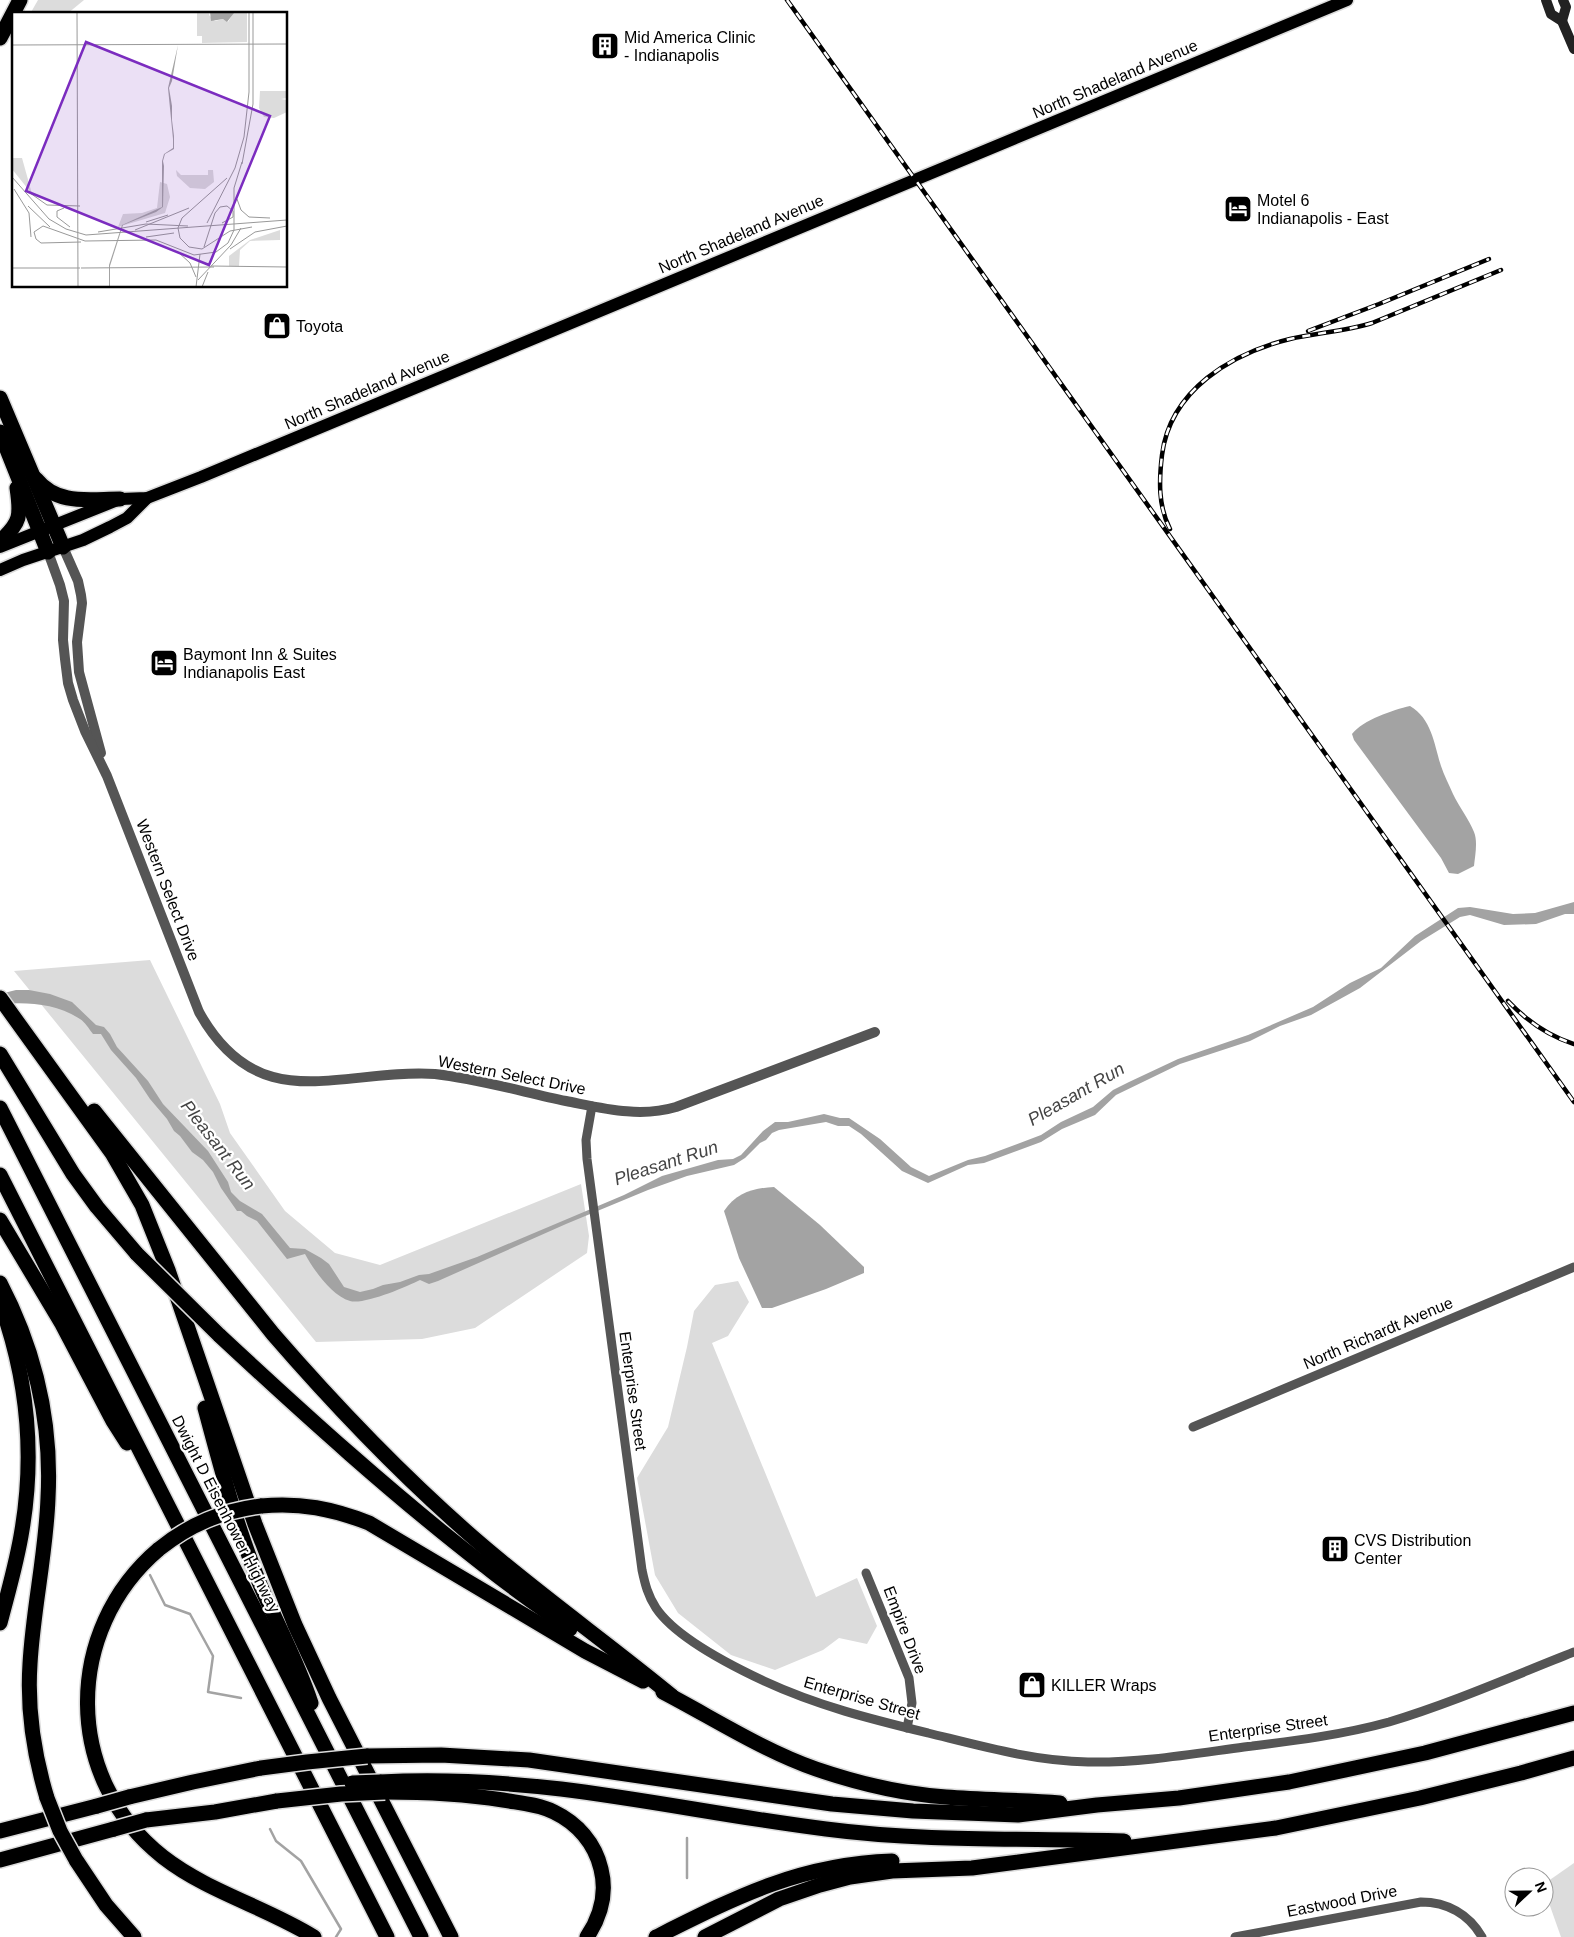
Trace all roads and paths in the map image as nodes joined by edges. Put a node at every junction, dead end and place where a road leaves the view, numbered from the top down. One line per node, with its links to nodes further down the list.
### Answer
1 (20, 0): 5 (highway)
2 (1347, 0): 13 (main road, North Shadeland Avenue)
3 (1546, 0): 7 (main road)
4 (1563, 0): 7 (main road)
5 (14, 12)
6 (12, 15): 8 (highway)
7 (1562, 21): 9 (main road)
8 (0, 38)
9 (1574, 49)
10 (0, 398): 12 (highway)
11 (0, 432): 12 (highway)
12 (22, 468): 14 (highway); 15 (highway); 16 (highway)
13 (147, 498): 14 (main road, North Shadeland Avenue); 18 (main road, North Shadeland Avenue)
14 (120, 499): 15 (main road, North Shadeland Avenue)
15 (47, 528): 17 (main road, North Shadeland Avenue); 18 (highway); 19 (highway)
16 (0, 541)
17 (0, 547)
18 (63, 547): 19 (main road, North Shadeland Avenue); 21 (street, Western Select Drive)
19 (48, 552): 20 (main road, North Shadeland Avenue); 21 (street, Western Select Drive)
20 (0, 570)
21 (107, 776): 26 (street, Western Select Drive)
22 (0, 998): 24 (highway)
23 (875, 1032): 26 (street, Western Select Drive)
24 (30, 1038): 32 (highway); 40 (highway)
25 (0, 1054): 39 (highway, bridge)
26 (592, 1106): 42 (street, Enterprise Street)
27 (0, 1108): 43 (highway, Dwight D Eisenhower Highway)
28 (0, 1175): 35 (highway)
29 (0, 1220): 35 (highway)
30 (1574, 1267): 34 (street, North Richardt Avenue)
31 (0, 1283): 51 (highway, bridge)
32 (175, 1290): 43 (highway); 55 (highway)
33 (0, 1302): 37 (highway)
34 (1193, 1427)
35 (171, 1511): 53 (highway)
36 (866, 1573): 42 (street, Empire Drive)
37 (0, 1623)
38 (1574, 1652): 42 (street, Enterprise Street)
39 (620, 1669): 40 (highway); 52 (highway, bridge)
40 (672, 1696): 46 (highway)
41 (1574, 1713): 46 (highway)
42 (907, 1728)
43 (326, 1749): 54 (highway, Dwight D Eisenhower Highway)
44 (1574, 1758): 48 (highway)
45 (382, 1787): 48 (highway); 50 (highway, bridge); 56 (highway)
46 (1097, 1805): 47 (highway, bridge)
47 (0, 1831)
48 (1168, 1842): 49 (highway)
49 (1060, 1857): 57 (highway); 58 (highway)
50 (0, 1860)
51 (134, 1937)
52 (314, 1937)
53 (387, 1937)
54 (421, 1937)
55 (451, 1937)
56 (587, 1937)
57 (656, 1937)
58 (705, 1937)
59 (1235, 1937): 60 (street, Eastwood Drive)
60 (1482, 1937)

